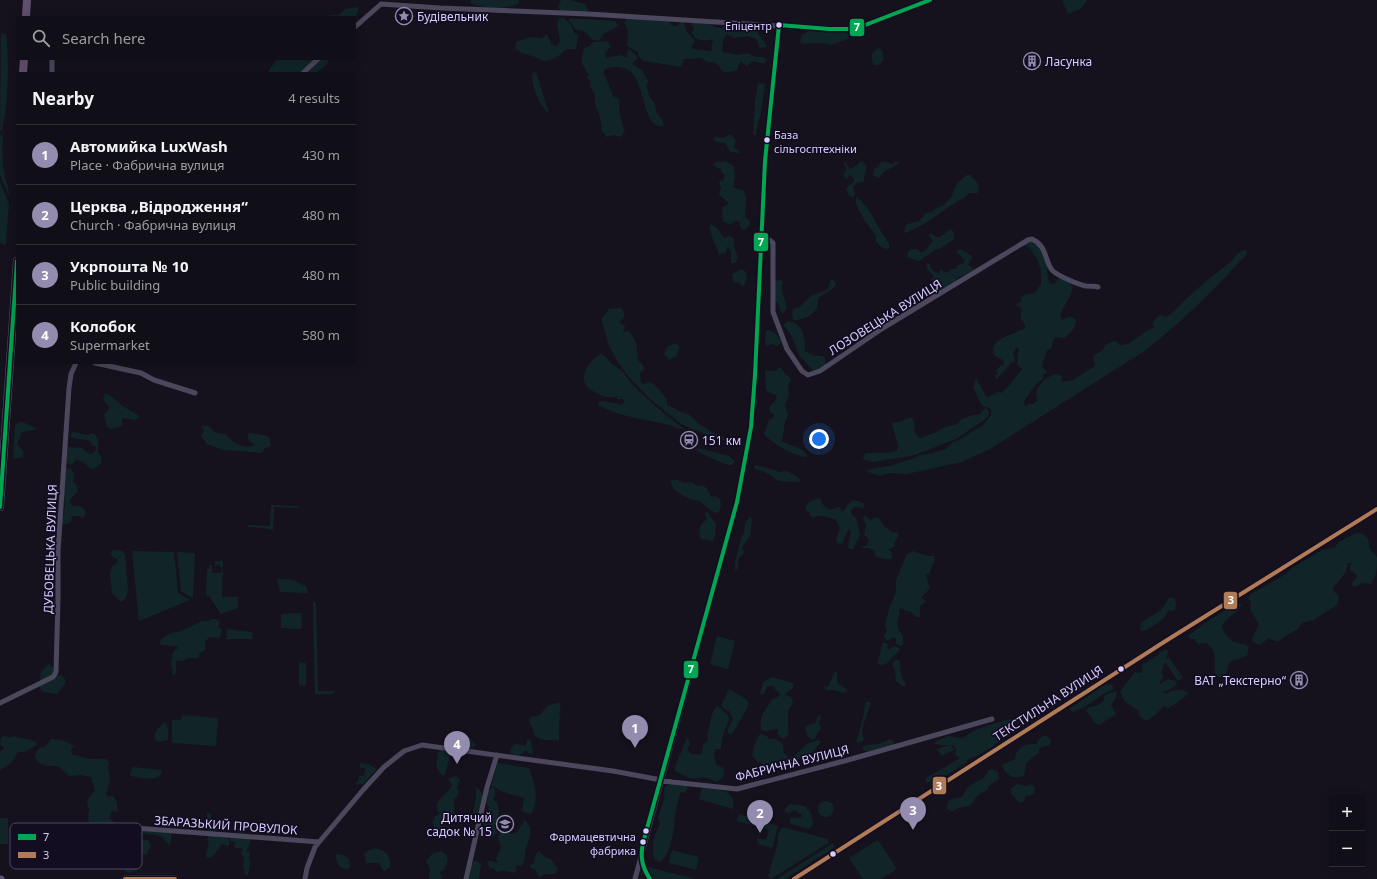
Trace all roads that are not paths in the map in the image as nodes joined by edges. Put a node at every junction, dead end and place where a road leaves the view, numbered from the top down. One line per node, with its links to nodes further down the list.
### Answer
1 (27, 0): 3 (main road)
2 (930, 0): 4 (street)
3 (26, 16)
4 (779, 25): 5 (street); 12 (street)
5 (356, 26)
6 (24, 60): 9 (main road)
7 (52, 60): 10 (street)
8 (317, 60): 11 (street)
9 (23, 72)
10 (52, 72)
11 (304, 72)
12 (761, 233): 14 (street, ЛОЗОВЕЦЬКА ВУЛИЦЯ); 23 (street)
13 (16, 275): 18 (main road)
14 (1098, 286)
15 (75, 364): 20 (street, ДУБОВЕЦЬКА ВУЛИЦЯ)
16 (100, 364): 17 (street)
17 (195, 393)
18 (0, 507)
19 (1377, 509): 33 (street, ТЕКСТИЛЬНА ВУЛИЦЯ)
20 (0, 703)
21 (992, 719): 23 (street, ФАБРИЧНА ВУЛИЦЯ)
22 (497, 756): 23 (street, ФАБРИЧНА ВУЛИЦЯ); 25 (street); 30 (street)
23 (661, 780): 26 (street)
24 (142, 829): 25 (street, ЗБАРАЗЬКИЙ ПРОВУЛОК)
25 (318, 842): 29 (street)
26 (640, 858): 31 (street); 32 (street)
27 (125, 879): 28 (main road)
28 (175, 879)
29 (305, 879)
30 (466, 879)
31 (635, 879)
32 (650, 879)
33 (794, 879)

